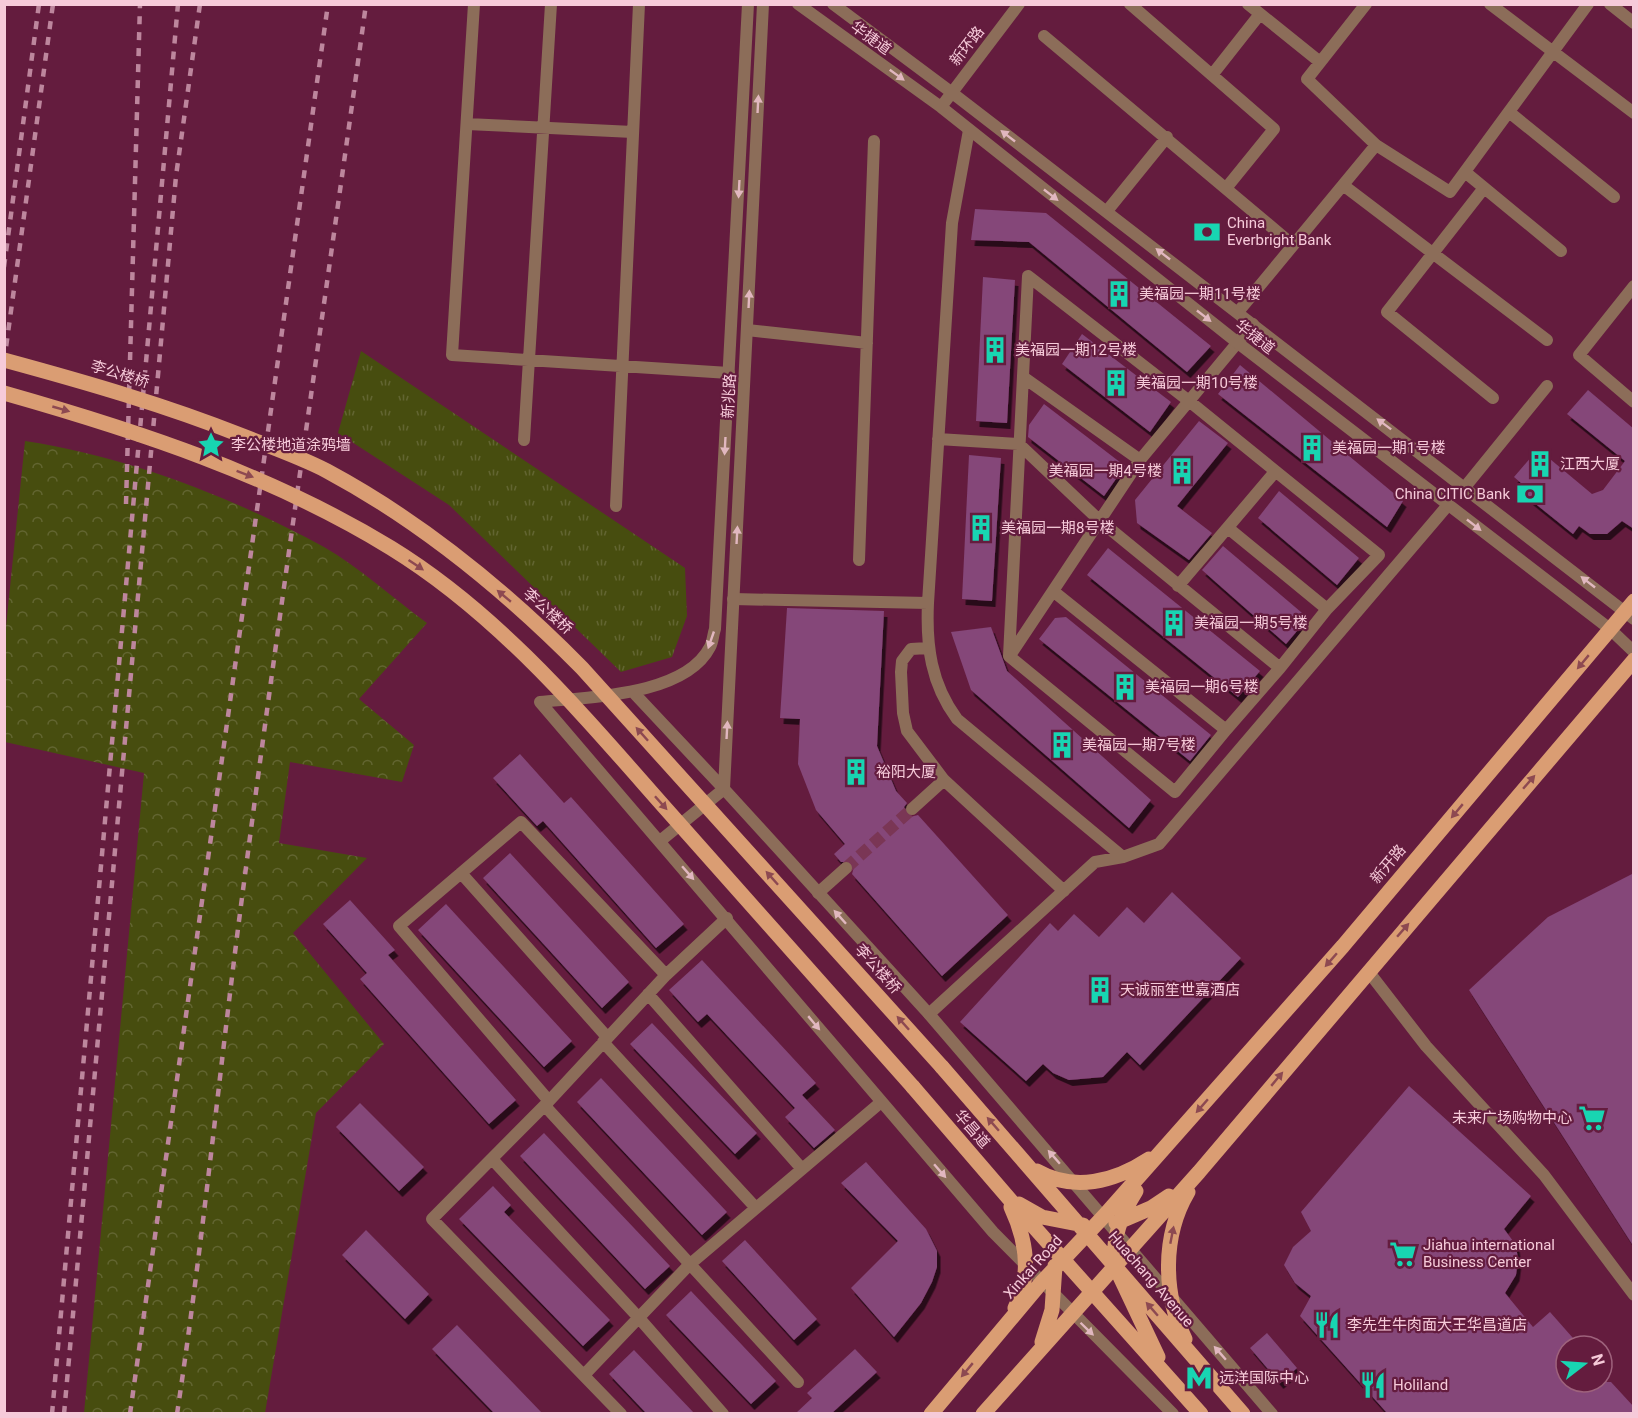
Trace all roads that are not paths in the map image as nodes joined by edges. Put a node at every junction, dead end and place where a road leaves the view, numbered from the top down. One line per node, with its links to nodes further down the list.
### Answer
1 (474, 4): 25 (street)
2 (551, 4): 26 (street)
3 (639, 4): 28 (street)
4 (748, 4): 51 (street, 新兆路, one-way to 51)
5 (763, 4): 44 (street, 新兆路, one-way to 5)
6 (798, 4): 22 (street, 华捷道, one-way to 22)
7 (833, 4): 21 (street, 华捷道)
8 (1019, 4): 21 (street, 新环路)
9 (1130, 4): 20 (street)
10 (1248, 4): 15 (street)
11 (1490, 4): 18 (street)
12 (1588, 4): 18 (street)
13 (1610, 4): 16 (street)
14 (1364, 5): 19 (street)
15 (1260, 14): 19 (street); 20 (street)
16 (1634, 23)
17 (1044, 36): 29 (street)
18 (1554, 51): 23 (street); 24 (street)
19 (1320, 62): 31 (street)
20 (1212, 75): 34 (street)
21 (951, 92): 22 (street, 新环路); 37 (street, 华捷道, one-way to 21)
22 (940, 107): 27 (street, 华捷道)
23 (1509, 112): 32 (street); 36 (street)
24 (1634, 113)
25 (467, 124): 26 (street); 49 (street)
26 (544, 128): 28 (street); 49 (street)
27 (969, 130): 47 (street, 华捷道, one-way to 47); 58 (street)
28 (633, 132): 50 (street)
29 (1167, 137): 34 (street); 37 (street)
30 (874, 141): 46 (street)
31 (1376, 145): 32 (street); 33 (street)
32 (1465, 172): 35 (street)
33 (1343, 185): 38 (street); 40 (street)
34 (1227, 187): 38 (street)
35 (1484, 188): 39 (street); 40 (street)
36 (1614, 197)
37 (1107, 212): 42 (street, 华捷道, one-way to 37)
38 (1293, 245): 42 (street)
39 (1561, 251)
40 (1433, 253): 45 (street); 55 (street)
41 (1634, 286): 57 (street)
42 (1238, 312): 43 (street, 华捷道)
43 (1253, 324): 47 (street); 63 (street, 华捷道, one-way to 43)
44 (747, 330): 46 (street); 71 (street, 新兆路, one-way to 44)
45 (1547, 340)
46 (867, 343): 68 (street)
47 (1238, 343): 56 (street); 64 (street, 华捷道)
48 (4, 360): 98 (main road, 李公楼桥, one-way to 48, bridge)
49 (531, 361): 50 (street); 59 (street)
50 (622, 368): 51 (street); 65 (street)
51 (729, 373): 81 (street, 新兆路, one-way to 81)
52 (1023, 377): 56 (street); 60 (street); 61 (street)
53 (1547, 386): 63 (street)
54 (4, 393): 107 (main road, 华昌道, one-way to 107, bridge)
55 (1493, 398)
56 (1189, 401): 61 (street); 62 (street)
57 (1634, 402)
58 (938, 439): 60 (street); 72 (street)
59 (525, 440)
60 (1019, 444): 66 (street); 78 (street)
61 (1140, 460): 66 (street)
62 (1274, 473): 67 (street); 73 (street)
63 (1465, 487): 74 (street, 华捷道, one-way to 63)
64 (1448, 505): 75 (street, 华捷道, one-way to 75); 87 (street)
65 (616, 506)
66 (1099, 520): 69 (street); 70 (street)
67 (1228, 528): 69 (street); 73 (street)
68 (859, 560)
69 (1178, 586): 80 (street)
70 (1053, 591): 78 (street); 82 (street)
71 (733, 599): 72 (street); 84 (street, 新兆路, one-way to 71)
72 (928, 603): 76 (street)
73 (1327, 609): 80 (street)
74 (1631, 610): 75 (main road, 新开路)
75 (1610, 629): 77 (street, 华捷道); 101 (main road, 新开路, one-way to 101)
76 (928, 648): 83 (street); 87 (street)
77 (1634, 652)
78 (1009, 656): 82 (street)
79 (1634, 660): 93 (main road, one-way to 79)
80 (1280, 668): 82 (street)
81 (633, 692): 84 (street); 86 (street, 新兆路)
82 (1226, 730)
83 (944, 780): 85 (street); 90 (street)
84 (724, 789): 86 (street); 91 (street)
85 (912, 809)
86 (660, 841): 92 (street, one-way to 92)
87 (1123, 857): 90 (street)
88 (846, 868): 91 (street)
89 (461, 873): 94 (street); 97 (street); 99 (street)
90 (1064, 891): 96 (street)
91 (818, 893): 96 (street, one-way to 91)
92 (727, 918): 94 (street); 100 (street, one-way to 100)
93 (1368, 971): 105 (main road, one-way to 93); 118 (street)
94 (666, 975): 95 (street)
95 (648, 994): 97 (street); 104 (street)
96 (929, 1014): 106 (street, one-way to 96)
97 (605, 1039): 99 (street); 108 (street)
98 (942, 1067): 103 (main road, 华昌道, one-way to 98)
99 (547, 1103): 102 (street); 113 (street)
100 (880, 1103): 104 (street); 114 (street, one-way to 114)
101 (1165, 1147): 106 (main road); 110 (main road, Xinkai Road)
102 (492, 1159): 122 (street); 127 (street)
103 (1031, 1168): 106 (main road); 109 (main road); 110 (main road, Huachang Avenue)
104 (802, 1169): 108 (street)
105 (1199, 1172): 110 (main road); 111 (main road); 120 (main road, one-way to 105)
106 (1077, 1183): 110 (street)
107 (1004, 1194): 109 (main road); 112 (main road); 114 (main road)
108 (756, 1208): 113 (street)
109 (1050, 1219): 110 (main road); 112 (main road)
110 (1102, 1225): 111 (street); 112 (main road, Xinkai Road); 115 (main road, Huachang Avenue); 115 (main road)
111 (1130, 1247): 115 (main road); 120 (street)
112 (1057, 1259): 116 (main road, Xinkai Road); 117 (main road); 119 (main road)
113 (689, 1265): 122 (street); 128 (street)
114 (1026, 1266): 116 (street); 123 (main road)
115 (1115, 1266): 117 (main road); 124 (main road, Huachang Avenue, one-way to 115); 126 (main road)
116 (1041, 1283): 119 (street); 123 (main road, Xinkai Road)
117 (1092, 1292): 121 (main road); 126 (main road)
118 (1634, 1295)
119 (1054, 1296): 121 (street); 125 (main road)
120 (1172, 1297): 124 (main road); 136 (street, one-way to 120)
121 (1072, 1314): 125 (main road); 133 (street, one-way to 133)
122 (639, 1318): 127 (street); 130 (street)
123 (1004, 1326): 131 (main road, Xinkai Road, one-way to 131)
124 (1191, 1353): 135 (main road, Huachang Avenue)
125 (1034, 1358): 132 (main road)
126 (1167, 1375): 134 (main road)
127 (584, 1376): 129 (street)
128 (798, 1382)
129 (621, 1413)
130 (723, 1413)
131 (931, 1413)
132 (983, 1413)
133 (1173, 1413)
134 (1201, 1413)
135 (1243, 1413)
136 (1272, 1413)

